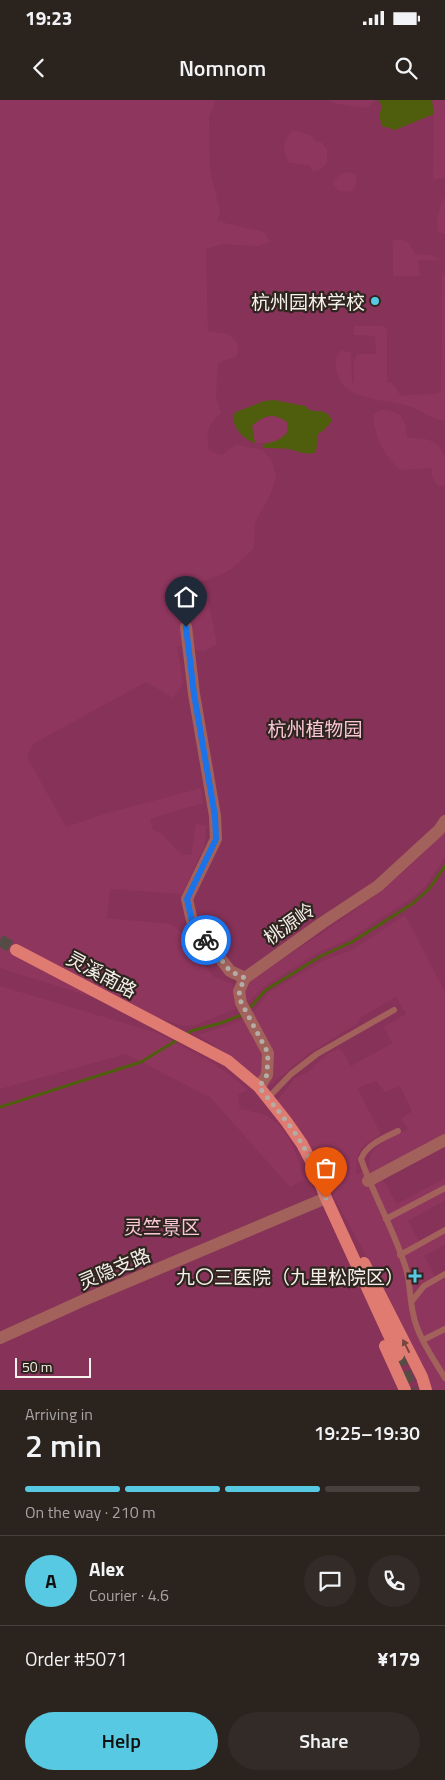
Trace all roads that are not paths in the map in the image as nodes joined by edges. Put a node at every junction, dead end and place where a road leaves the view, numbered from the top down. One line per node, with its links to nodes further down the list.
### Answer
1 (186, 627): 4 (street)
2 (445, 821): 4 (street, 桃源岭)
3 (16, 950): 6 (main road, 灵溪南路)
4 (245, 978): 6 (street)
5 (394, 1010): 7 (lane)
6 (259, 1087): 7 (main road)
7 (268, 1098): 12 (main road)
8 (398, 1131): 10 (lane)
9 (445, 1140): 10 (street)
10 (368, 1182): 13 (lane)
11 (445, 1188): 13 (lane)
12 (326, 1198): 19 (street, 灵隐支路); 21 (main road); 23 (main road); 24 (main road, one-way to 12)
13 (386, 1219): 15 (lane)
14 (445, 1230): 15 (lane)
15 (400, 1255): 17 (lane)
16 (445, 1274): 17 (lane)
17 (412, 1301): 20 (lane)
18 (445, 1329): 20 (lane)
19 (0, 1338)
20 (423, 1340): 22 (lane)
21 (398, 1356)
22 (445, 1378)
23 (405, 1390)
24 (426, 1390)

